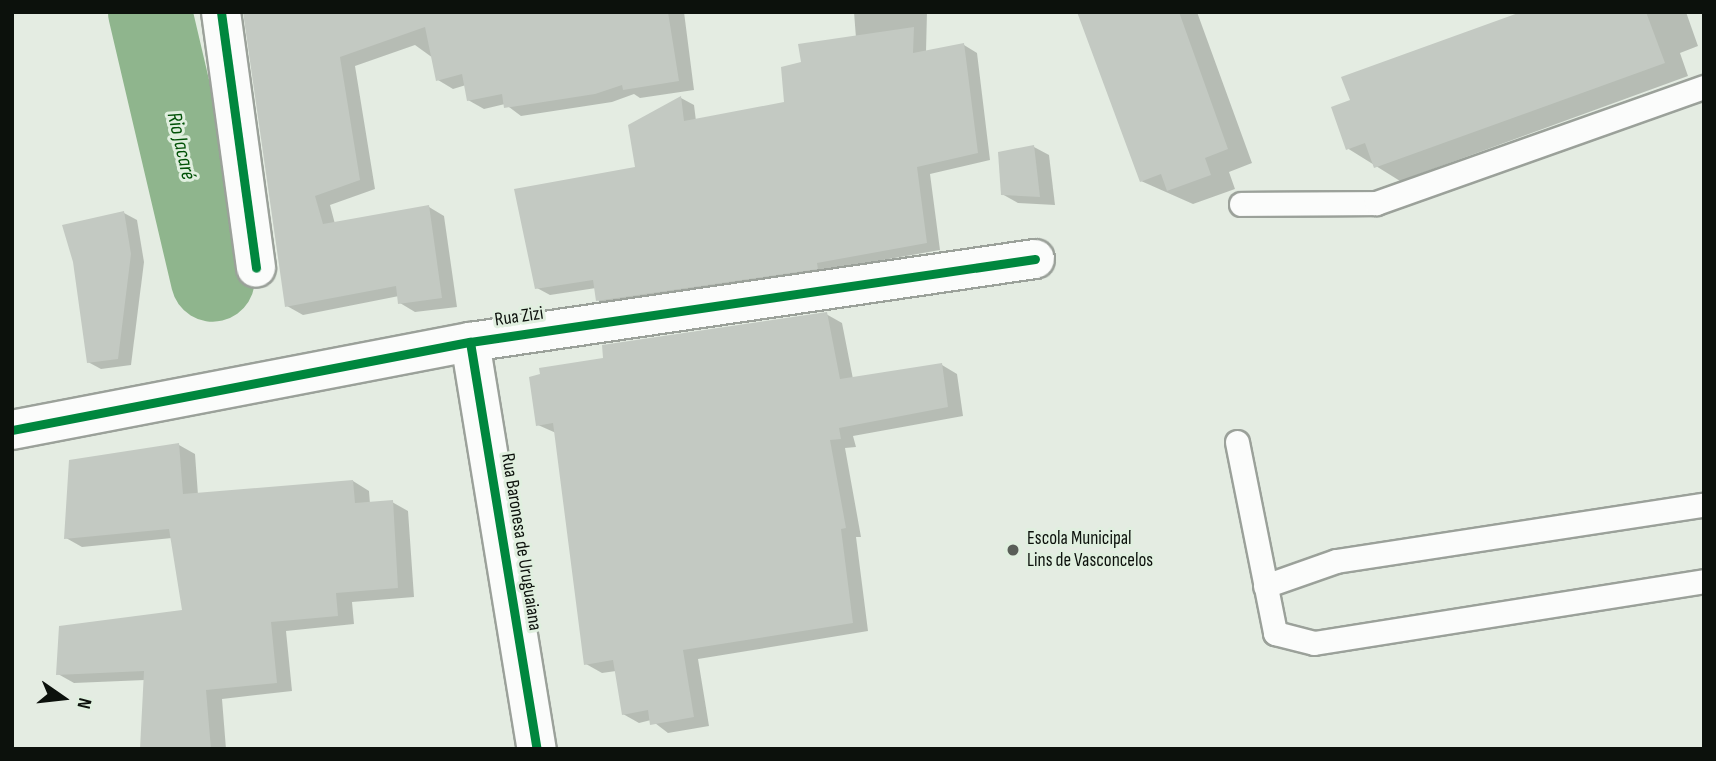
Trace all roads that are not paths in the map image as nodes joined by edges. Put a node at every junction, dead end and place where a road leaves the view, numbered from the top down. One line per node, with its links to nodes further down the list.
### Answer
1 (221, 12): 5 (street)
2 (1704, 87): 3 (lane)
3 (1241, 204)
4 (1035, 259): 6 (street, Rua Zizi)
5 (256, 268)
6 (470, 342): 7 (street, Rua Zizi); 12 (street, Rua Baronesa de Uruguaiana)
7 (14, 422)
8 (1237, 442): 11 (lane)
9 (1704, 505): 11 (lane)
10 (1704, 581): 11 (lane)
11 (1265, 586)
12 (537, 749)

